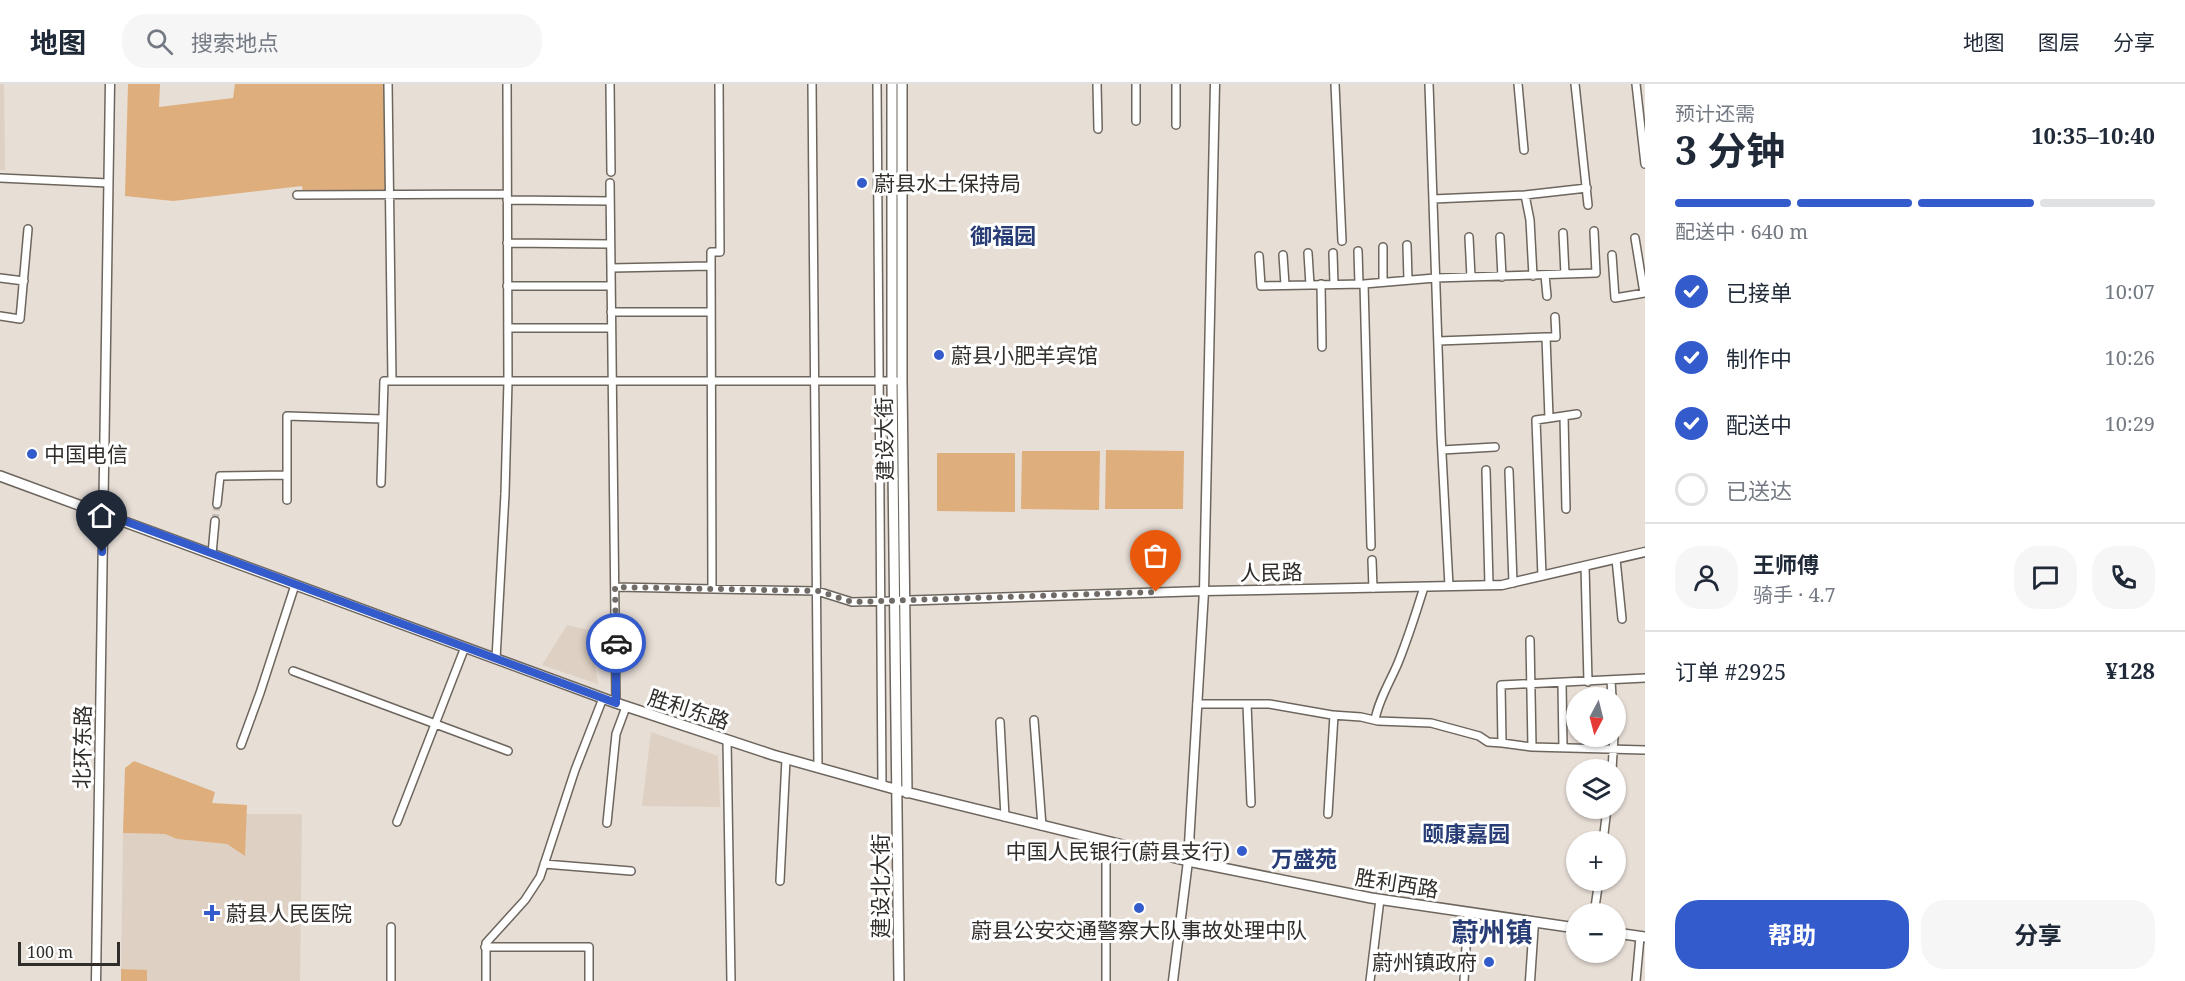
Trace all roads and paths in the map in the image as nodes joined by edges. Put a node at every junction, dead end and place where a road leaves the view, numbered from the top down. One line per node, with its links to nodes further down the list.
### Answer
1 (110, 84): 26 (street, 北环东路)
2 (388, 84): 30 (street)
3 (507, 84): 32 (street)
4 (610, 84): 24 (street)
5 (719, 84): 53 (street)
6 (812, 84): 87 (street)
7 (878, 84): 88 (street)
8 (892, 84): 89 (main road, 建设大街)
9 (902, 84): 89 (main road, 建设大街)
10 (1097, 84): 21 (street)
11 (1136, 84): 19 (street)
12 (1176, 84): 20 (street)
13 (1215, 84): 122 (street)
14 (1335, 84): 42 (street)
15 (1429, 84): 33 (street)
16 (1518, 84): 22 (street)
17 (1575, 84): 28 (street)
18 (1636, 84): 23 (street)
19 (1136, 121)
20 (1176, 125)
21 (1098, 129)
22 (1524, 150)
23 (1645, 164)
24 (611, 172)
25 (0, 178): 26 (street)
26 (108, 183): 104 (street, 北环东路)
27 (609, 183): 34 (street)
28 (1587, 188): 31 (street); 35 (street)
29 (297, 195): 30 (street)
30 (390, 195): 32 (street); 84 (street)
31 (1526, 195): 33 (street); 57 (street)
32 (507, 197): 34 (street); 43 (street)
33 (1433, 199): 61 (street)
34 (610, 201): 44 (street)
35 (1588, 205)
36 (28, 229): 63 (street)
37 (1594, 231): 55 (street)
38 (1563, 233): 55 (street)
39 (1469, 237): 58 (street)
40 (1500, 237): 59 (street)
41 (1635, 238): 72 (street)
42 (1342, 241)
43 (507, 243): 44 (street); 70 (street)
44 (610, 244): 54 (street)
45 (1407, 245): 62 (street)
46 (1383, 247): 64 (street)
47 (1358, 251): 67 (street)
48 (1308, 253): 69 (street)
49 (1333, 253): 66 (street)
50 (1283, 255): 68 (street)
51 (1612, 255): 72 (street)
52 (1259, 256): 68 (street)
53 (711, 266): 54 (street); 75 (street)
54 (611, 268): 71 (street)
55 (1565, 274): 56 (street)
56 (1545, 275): 57 (street); 73 (street)
57 (1533, 276): 59 (street)
58 (1471, 277): 59 (street); 61 (street)
59 (1502, 277)
60 (0, 278): 63 (street)
61 (1436, 278): 62 (street); 81 (street)
62 (1408, 280): 64 (street)
63 (24, 281): 76 (street)
64 (1383, 282): 67 (street)
65 (1320, 284): 66 (street); 69 (street); 82 (street)
66 (1334, 284): 67 (street)
67 (1361, 284): 106 (street)
68 (1285, 285): 69 (street)
69 (1310, 285)
70 (507, 286): 71 (street); 78 (street)
71 (611, 286): 74 (street)
72 (1645, 293)
73 (1547, 296)
74 (611, 312): 75 (street); 79 (street)
75 (711, 312): 86 (street)
76 (0, 316)
77 (1555, 317): 80 (street)
78 (508, 328): 79 (street); 85 (street)
79 (611, 328): 83 (street)
80 (1546, 337): 81 (street); 92 (street)
81 (1438, 341): 95 (street)
82 (1322, 347)
83 (612, 380): 85 (street); 86 (street); 117 (street)
84 (392, 381): 85 (street); 93 (street)
85 (508, 381): 129 (street)
86 (711, 381): 87 (street); 119 (street)
87 (814, 381): 88 (street); 121 (street)
88 (880, 381): 89 (street); 123 (street)
89 (897, 381): 124 (main road, 建设大街); 125 (main road, 建设大街)
90 (1577, 414): 91 (street)
91 (1564, 416): 92 (street); 103 (street)
92 (1549, 418): 112 (street)
93 (383, 419): 98 (street); 100 (street)
94 (1495, 447): 95 (street)
95 (1442, 450): 116 (street)
96 (1486, 470): 115 (street)
97 (1509, 471): 113 (street)
98 (287, 475): 101 (street); 102 (street)
99 (0, 476): 104 (main road, 胜利东路)
100 (381, 483)
101 (287, 500)
102 (218, 504)
103 (1566, 509)
104 (103, 513): 108 (main road, 胜利东路); 180 (street, 北环东路)
105 (215, 521): 108 (street)
106 (1371, 546)
107 (1645, 552): 109 (street, 人民路)
108 (212, 554): 114 (main road, 胜利东路)
109 (1616, 559): 111 (street, 人民路); 126 (street)
110 (1372, 560): 120 (street)
111 (1585, 566): 112 (street, 人民路); 133 (street)
112 (1542, 576): 113 (street, 人民路)
113 (1514, 583): 115 (street, 人民路)
114 (295, 585): 128 (main road, 胜利东路); 149 (street)
115 (1489, 585): 116 (street, 人民路)
116 (1449, 586): 118 (street, 人民路)
117 (615, 587): 119 (street); 138 (street)
118 (1424, 587): 120 (street, 人民路); 144 (street)
119 (712, 588): 121 (street)
120 (1373, 588): 122 (street, 人民路)
121 (818, 591): 123 (street); 158 (street)
122 (1204, 591): 125 (street, 人民路); 139 (street)
123 (882, 601): 124 (street); 159 (street)
124 (894, 601): 125 (street, 人民路); 160 (main road, 建设大街)
125 (904, 601): 160 (main road, 建设大街)
126 (1622, 619)
127 (1530, 640): 135 (street)
128 (465, 647): 129 (main road, 胜利东路); 146 (street)
129 (496, 659): 137 (main road, 胜利东路)
130 (293, 671): 146 (street)
131 (1645, 678): 132 (street)
132 (1611, 681): 133 (street); 136 (street)
133 (1588, 682): 134 (street)
134 (1562, 683): 135 (street); 152 (street)
135 (1531, 684): 148 (street); 150 (street)
136 (1611, 687)
137 (603, 698): 138 (main road, 胜利东路); 169 (street)
138 (616, 703): 141 (main road, 胜利东路)
139 (1197, 704): 140 (street); 168 (street)
140 (1247, 704): 142 (street); 161 (street)
141 (626, 707): 147 (main road, 胜利东路); 165 (street)
142 (1334, 715): 144 (street); 162 (street)
143 (1034, 720): 166 (street)
144 (1375, 720): 148 (street)
145 (1000, 722): 163 (street)
146 (435, 724): 155 (street); 164 (street)
147 (726, 740): 156 (main road, 胜利东路); 184 (street)
148 (1502, 743): 150 (street)
149 (241, 745)
150 (1532, 747): 152 (street)
151 (1615, 747): 153 (street)
152 (1563, 748): 153 (street)
153 (1615, 750): 154 (street); 157 (street)
154 (1645, 750)
155 (508, 751)
156 (786, 759): 158 (main road, 胜利东路); 171 (street)
157 (1614, 759)
158 (818, 768): 159 (main road, 胜利东路)
159 (882, 786): 160 (main road, 胜利东路)
160 (902, 791): 163 (main road, 胜利西路); 185 (main road, 建设北大街)
161 (1251, 803)
162 (1328, 814)
163 (1005, 817): 166 (main road, 胜利西路)
164 (397, 822)
165 (607, 823)
166 (1042, 826): 167 (main road, 胜利西路)
167 (1106, 841): 168 (main road, 胜利西路); 186 (street)
168 (1188, 861): 172 (main road, 胜利西路); 187 (street)
169 (544, 864): 170 (street); 179 (street)
170 (631, 871)
171 (780, 881)
172 (1380, 899): 173 (main road, 胜利西路); 188 (street)
173 (1468, 912): 174 (main road, 胜利西路); 189 (street)
174 (1533, 922): 176 (main road, 胜利西路); 190 (street)
175 (391, 927): 181 (street)
176 (1566, 927)
177 (1626, 934): 178 (main road)
178 (1643, 937): 191 (street)
179 (486, 947): 182 (street); 183 (street)
180 (96, 981)
181 (392, 981)
182 (486, 981)
183 (590, 981)
184 (731, 981)
185 (899, 981)
186 (1106, 981)
187 (1173, 981)
188 (1370, 981)
189 (1464, 981)
190 (1530, 981)
191 (1636, 981)

